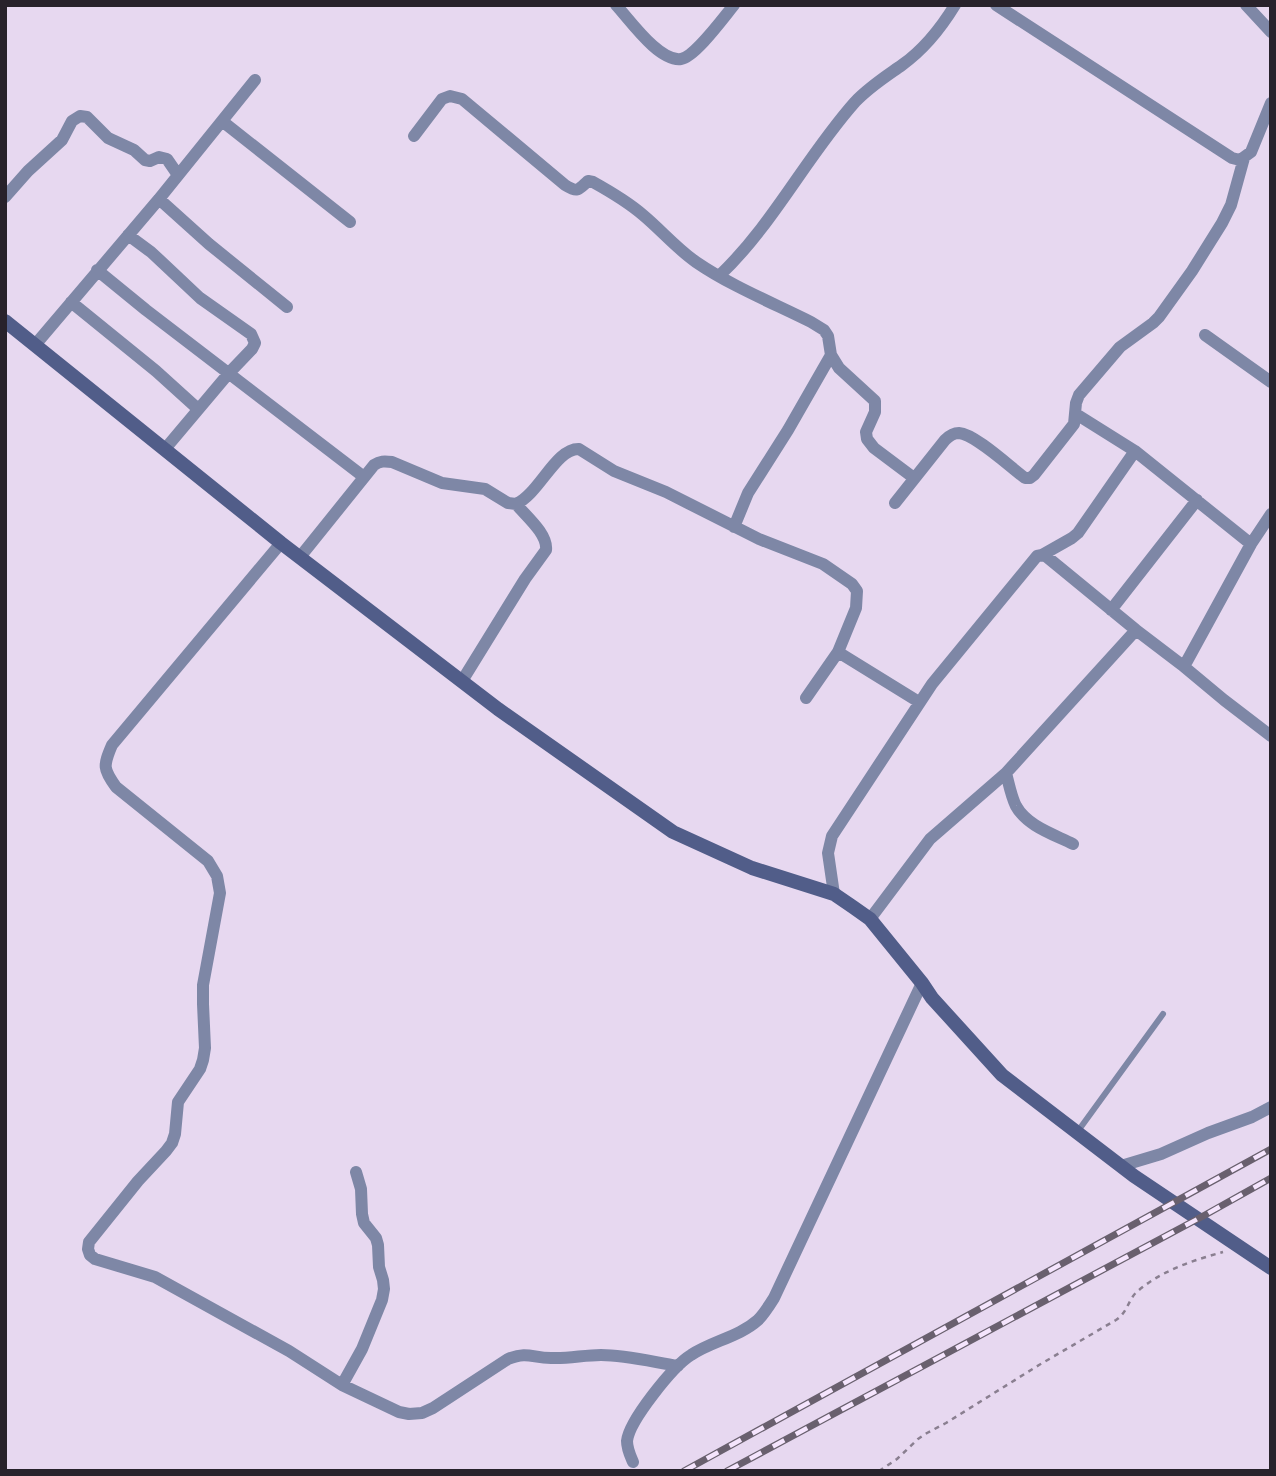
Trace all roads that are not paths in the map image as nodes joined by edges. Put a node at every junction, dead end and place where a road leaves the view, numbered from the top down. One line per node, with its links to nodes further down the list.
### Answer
1 (616, 5): 2 (street)
2 (734, 5)
3 (955, 5): 18 (street)
4 (996, 5): 11 (street)
5 (1246, 5): 6 (street)
6 (1271, 32)
7 (255, 80): 9 (street)
8 (1271, 103): 11 (street)
9 (222, 121): 12 (street); 15 (street)
10 (414, 136): 18 (street)
11 (1244, 158): 28 (street)
12 (178, 175): 13 (street); 14 (street)
13 (5, 197)
14 (159, 199): 16 (street); 20 (street)
15 (350, 222)
16 (128, 235): 17 (street); 25 (street)
17 (97, 270): 19 (street); 25 (street)
18 (719, 276): 24 (street)
19 (71, 302): 23 (street); 27 (street)
20 (288, 307)
21 (5, 321): 23 (street)
22 (1205, 335): 26 (street)
23 (35, 345): 29 (street)
24 (831, 355): 32 (street); 37 (street)
25 (229, 373): 27 (street); 31 (street)
26 (1271, 382)
27 (198, 410): 29 (street)
28 (1076, 414): 30 (street); 32 (street)
29 (165, 449): 38 (street)
30 (1135, 452): 33 (street); 40 (street)
31 (364, 477): 35 (street); 41 (street)
32 (915, 478): 34 (street)
33 (1198, 500): 39 (street); 42 (street)
34 (895, 503)
35 (516, 504): 37 (street); 46 (street)
36 (1271, 514): 39 (street)
37 (734, 527): 44 (street)
38 (281, 543): 41 (street); 62 (street)
39 (1251, 544): 45 (street)
40 (1042, 555): 42 (street); 48 (street)
41 (300, 557): 46 (street)
42 (1111, 610): 43 (street)
43 (1136, 630): 45 (street); 50 (street)
44 (838, 652): 47 (street); 48 (street)
45 (1182, 665): 49 (street)
46 (461, 681): 52 (street)
47 (806, 698)
48 (919, 702): 52 (street)
49 (1271, 736)
50 (1006, 773): 51 (street); 53 (street)
51 (1073, 844)
52 (834, 894): 53 (street)
53 (870, 919): 54 (street)
54 (922, 983): 57 (street); 61 (street)
55 (1163, 1014): 57 (lane)
56 (1271, 1107): 58 (street)
57 (1077, 1133): 58 (street)
58 (1121, 1166): 60 (street)
59 (356, 1172): 62 (street)
60 (1271, 1268)
61 (678, 1366): 62 (street); 63 (street)
62 (342, 1385)
63 (633, 1462)

